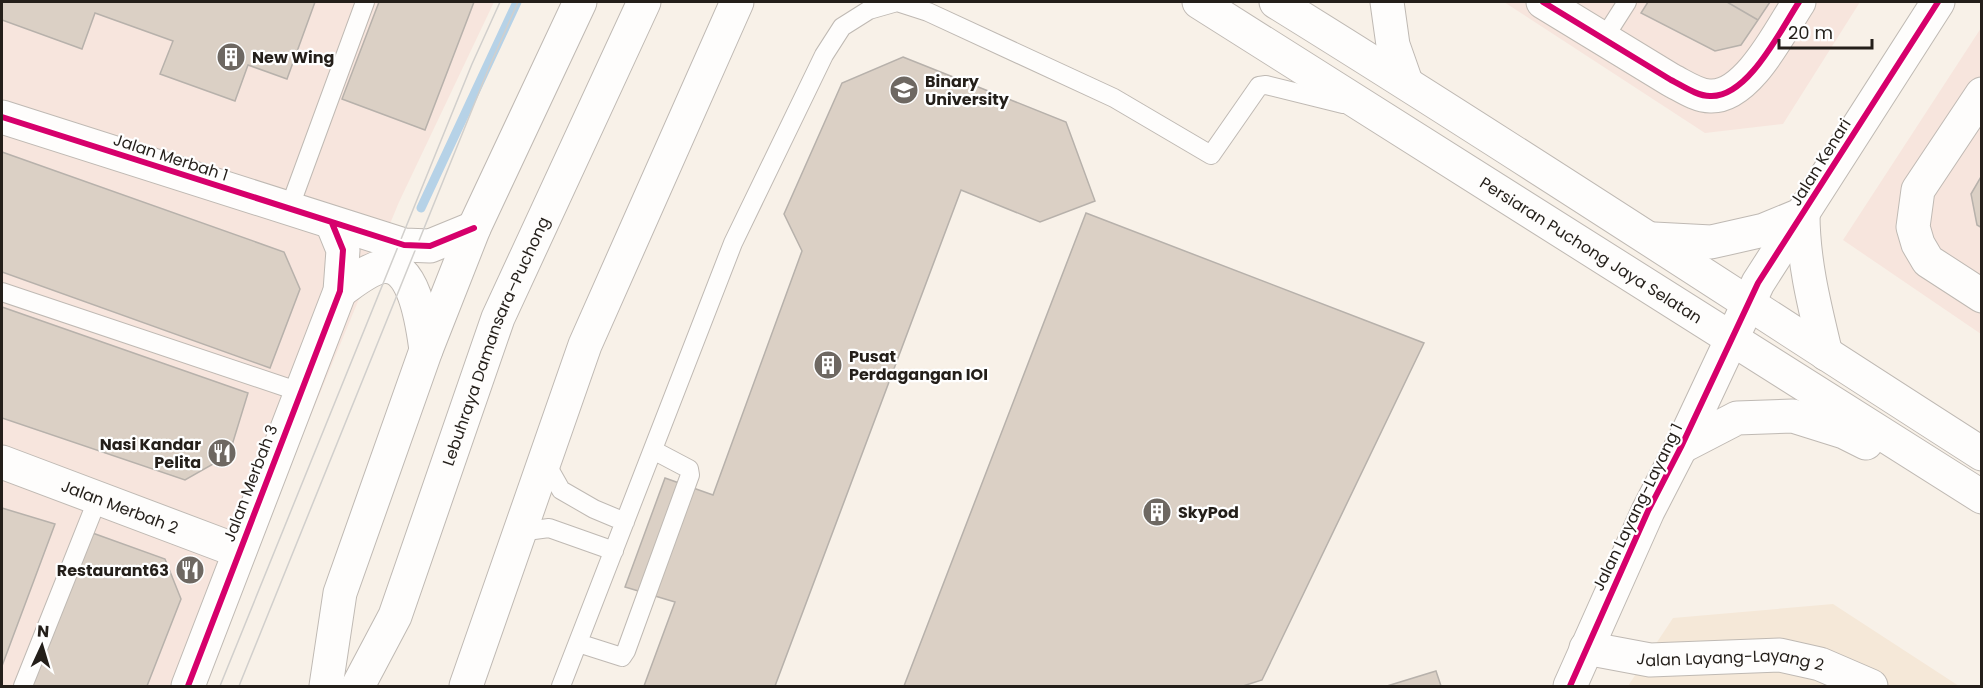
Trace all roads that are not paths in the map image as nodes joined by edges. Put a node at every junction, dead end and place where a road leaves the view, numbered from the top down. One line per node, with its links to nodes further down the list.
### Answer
1 (365, 2): 17 (lane)
2 (580, 2): 20 (main road)
3 (644, 2): 46 (main road, Lebuhraya Damansara–Puchong)
4 (737, 2): 33 (main road)
5 (1199, 2): 15 (main road, Persiaran Puchong Jaya Selatan)
6 (1276, 2): 13 (main road)
7 (1387, 2): 13 (main road)
8 (1543, 2): 12 (main road)
9 (1627, 2): 12 (lane)
10 (1799, 2): 12 (main road)
11 (1938, 2): 18 (main road, Jalan Kenari)
12 (1605, 38)
13 (1406, 82): 21 (main road)
14 (1981, 96): 24 (main road)
15 (1368, 111): 26 (main road, Persiaran Puchong Jaya Selatan); 31 (lane)
16 (2, 117): 17 (main road, Jalan Merbah 1)
17 (289, 209): 19 (main road, Jalan Merbah 1)
18 (1803, 214): 21 (main road); 25 (main road, Jalan Kenari); 28 (main road)
19 (332, 223): 20 (main road, Jalan Merbah 1); 22 (main road)
20 (474, 228): 27 (main road)
21 (1653, 239): 25 (main road)
22 (340, 291): 27 (main road); 29 (main road, Jalan Merbah 3)
23 (2, 292): 29 (lane)
24 (1982, 296)
25 (1748, 303): 26 (main road, Jalan Kenari); 28 (main road)
26 (1730, 340): 30 (main road, Jalan Layang-Layang 1); 35 (main road, Persiaran Puchong Jaya Selatan)
27 (426, 350): 45 (main road)
28 (1826, 354): 32 (main road)
29 (300, 392): 39 (main road, Jalan Merbah 3)
30 (1681, 447): 35 (main road); 42 (main road, Jalan Layang-Layang 1)
31 (652, 450): 37 (lane); 41 (lane)
32 (1982, 454)
33 (544, 460): 37 (lane); 38 (main road)
34 (2, 462): 36 (main road, Jalan Merbah 2)
35 (1981, 497)
36 (98, 498): 39 (main road, Jalan Merbah 2); 43 (lane)
37 (625, 522): 40 (lane)
38 (519, 532): 40 (lane); 47 (main road)
39 (238, 551): 44 (main road, Jalan Merbah 3)
40 (614, 552): 41 (lane)
41 (578, 643): 48 (lane)
42 (1586, 648): 49 (main road, Jalan Layang-Layang 1); 50 (main road, Jalan Layang-Layang 2)
43 (23, 687)
44 (188, 687)
45 (326, 687)
46 (358, 687)
47 (466, 687)
48 (561, 687)
49 (1570, 687)
50 (1871, 687)

